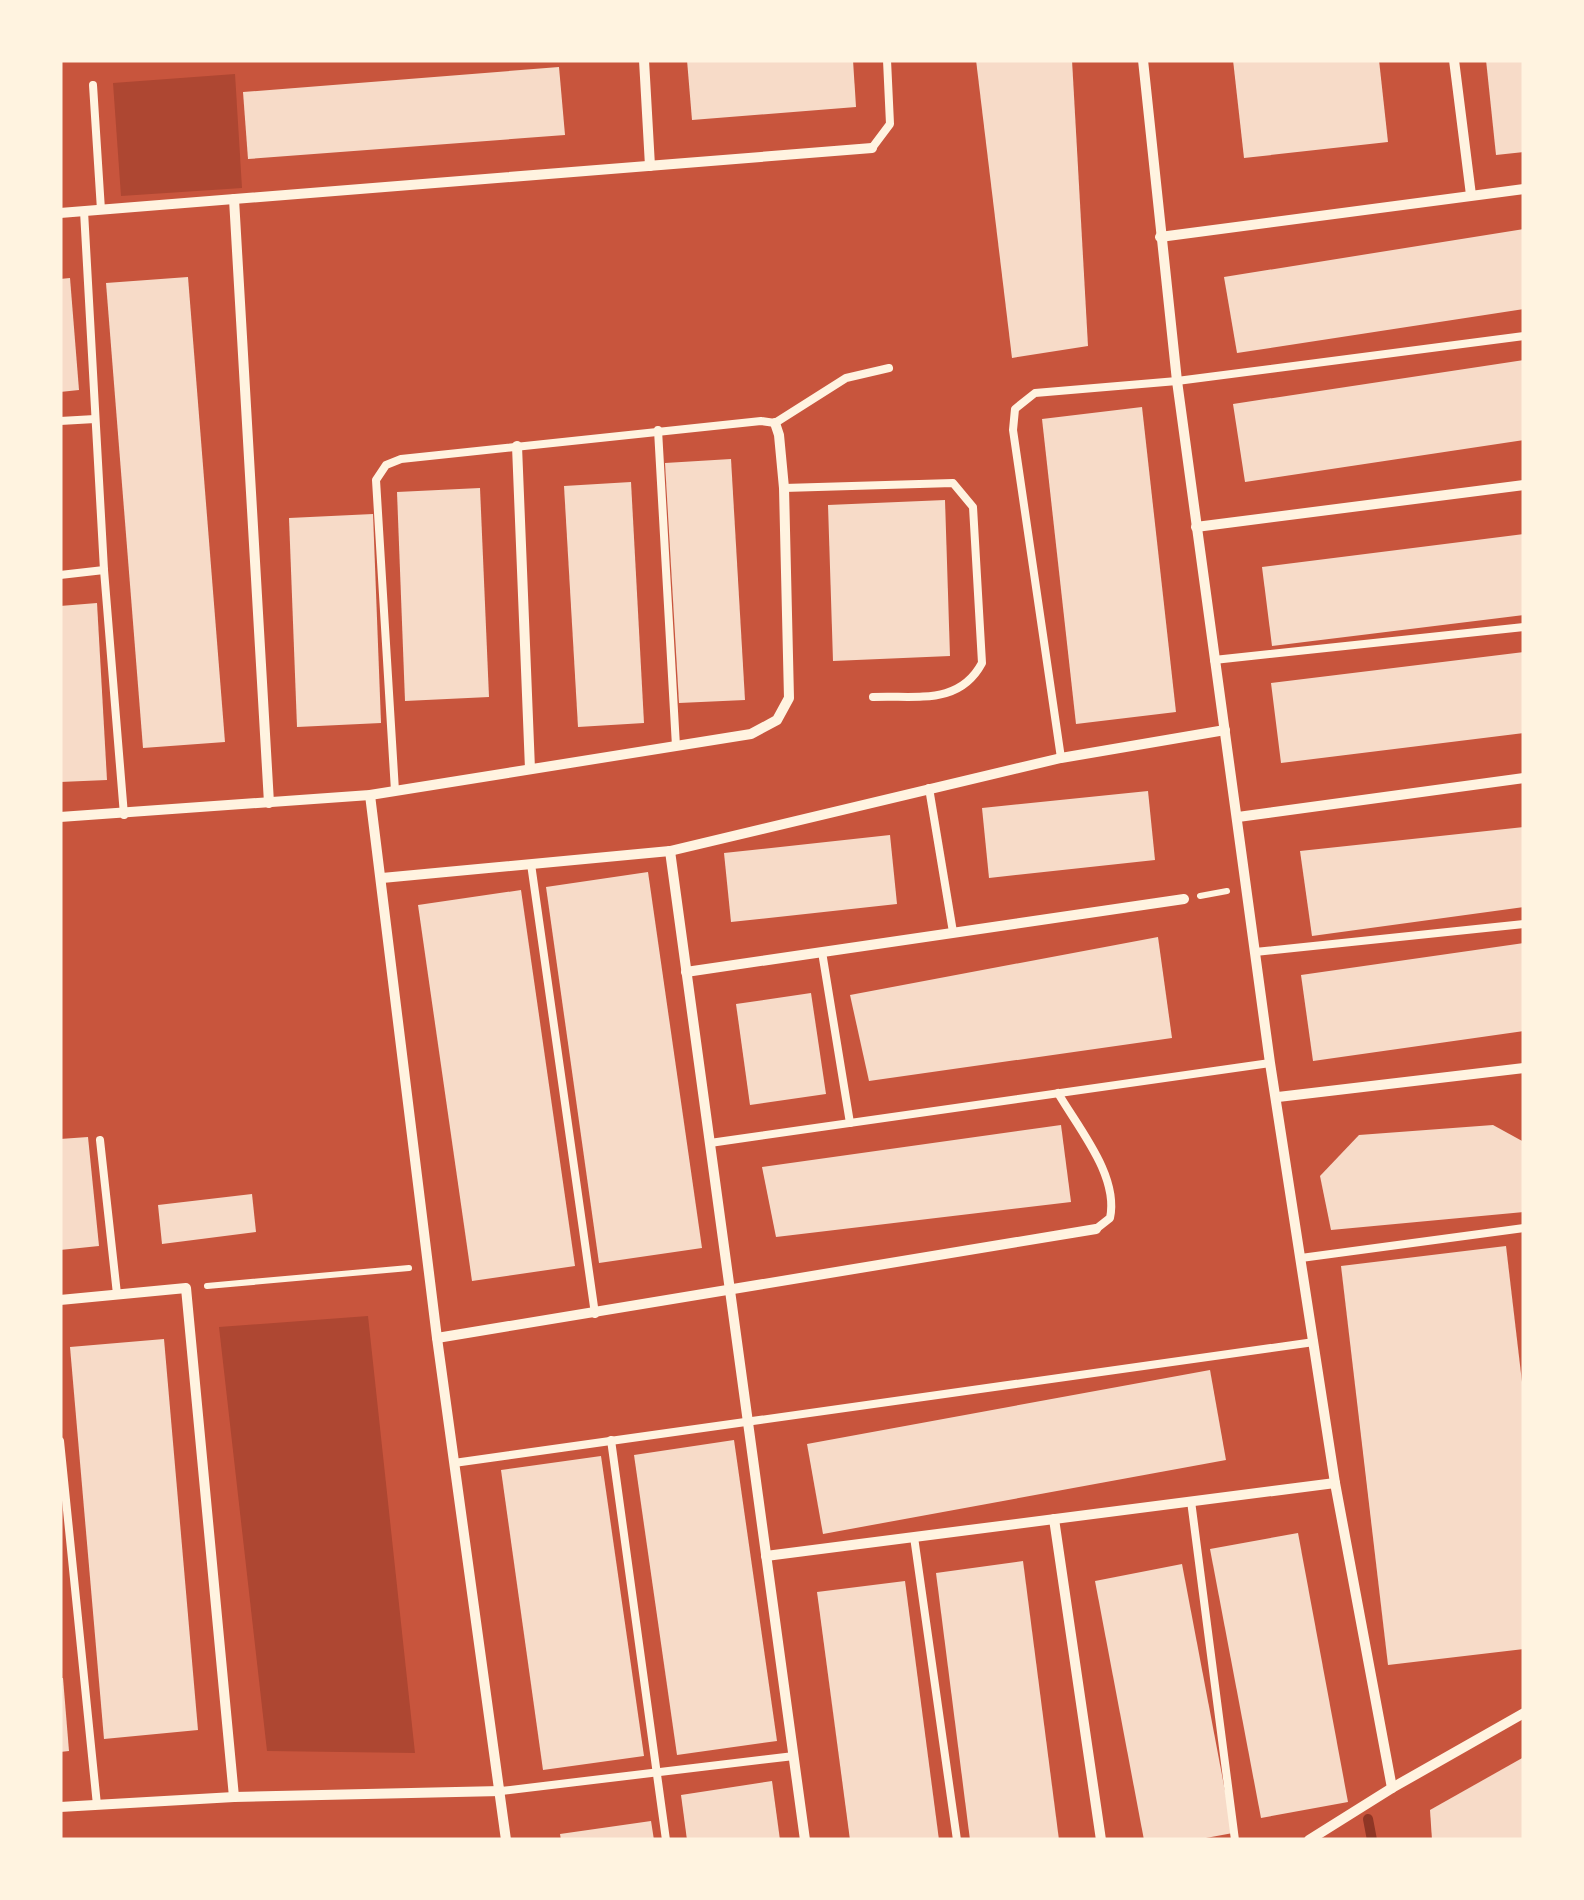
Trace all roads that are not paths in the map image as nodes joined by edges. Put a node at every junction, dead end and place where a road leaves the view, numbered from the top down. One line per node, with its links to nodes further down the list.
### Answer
1 (644, 60): 7 (street)
2 (886, 60): 6 (lane)
3 (1143, 60): 14 (street)
4 (1454, 60): 9 (street)
5 (93, 85): 11 (lane)
6 (872, 148): 7 (street)
7 (650, 166): 10 (street)
8 (1524, 189): 9 (street)
9 (1471, 195): 14 (street)
10 (234, 199): 11 (street); 39 (street)
11 (101, 210): 12 (street)
12 (84, 211): 13 (street); 18 (lane)
13 (60, 213)
14 (1160, 238): 17 (street)
15 (1524, 336): 17 (lane)
16 (889, 368): 20 (lane)
17 (1176, 380): 25 (street); 33 (lane)
18 (95, 419): 19 (lane); 26 (lane)
19 (60, 421)
20 (775, 423): 21 (lane); 24 (street)
21 (658, 430): 22 (lane); 32 (lane)
22 (517, 446): 34 (street); 37 (lane)
23 (1524, 485): 25 (street)
24 (784, 488): 30 (lane); 32 (street)
25 (1196, 528): 29 (street)
26 (104, 570): 27 (lane); 40 (lane)
27 (60, 575)
28 (1524, 627): 29 (lane)
29 (1214, 660): 31 (street)
30 (873, 697)
31 (1225, 730): 33 (street); 42 (street)
32 (676, 746): 34 (street)
33 (1061, 758): 36 (street)
34 (530, 769): 37 (street)
35 (1524, 778): 42 (street)
36 (929, 788): 43 (street); 48 (lane)
37 (395, 791): 38 (street)
38 (370, 795): 39 (street); 45 (street)
39 (269, 803): 40 (street)
40 (124, 815): 41 (street)
41 (60, 817)
42 (1238, 817): 50 (street)
43 (670, 851): 44 (street); 51 (street)
44 (531, 864): 45 (street); 65 (lane)
45 (382, 878): 66 (street)
46 (1184, 898): 48 (street)
47 (1524, 924): 50 (lane)
48 (953, 932): 49 (street)
49 (822, 952): 51 (street); 56 (lane)
50 (1255, 952): 52 (street)
51 (686, 972): 58 (street)
52 (1270, 1063): 54 (lane); 55 (street)
53 (1524, 1068): 55 (street)
54 (1058, 1093): 56 (lane); 60 (lane)
55 (1278, 1097): 61 (street)
56 (850, 1123): 58 (lane)
57 (100, 1140): 63 (lane)
58 (710, 1144): 62 (street)
59 (1524, 1228): 61 (lane)
60 (1096, 1230): 62 (street)
61 (1301, 1258): 67 (street)
62 (730, 1291): 65 (street); 68 (street)
63 (117, 1294): 64 (street); 82 (street)
64 (60, 1300)
65 (595, 1314): 66 (street)
66 (437, 1338): 71 (street)
67 (1314, 1342): 68 (lane); 72 (street)
68 (748, 1420): 69 (lane); 76 (street)
69 (611, 1440): 71 (lane); 79 (lane)
70 (60, 1441): 83 (lane)
71 (454, 1463): 81 (street)
72 (1335, 1483): 73 (street); 80 (street)
73 (1190, 1501): 74 (street); 90 (lane)
74 (1054, 1519): 75 (street); 89 (street)
75 (914, 1537): 76 (street); 88 (lane)
76 (766, 1556): 78 (street)
77 (1524, 1712): 80 (street)
78 (794, 1756): 79 (lane); 87 (street)
79 (655, 1774): 81 (lane); 86 (lane)
80 (1392, 1788): 91 (street)
81 (500, 1792): 82 (street); 85 (street)
82 (234, 1797): 83 (street)
83 (98, 1805): 84 (street)
84 (60, 1807)
85 (506, 1840)
86 (666, 1840)
87 (805, 1840)
88 (957, 1840)
89 (1101, 1840)
90 (1235, 1840)
91 (1309, 1840)

